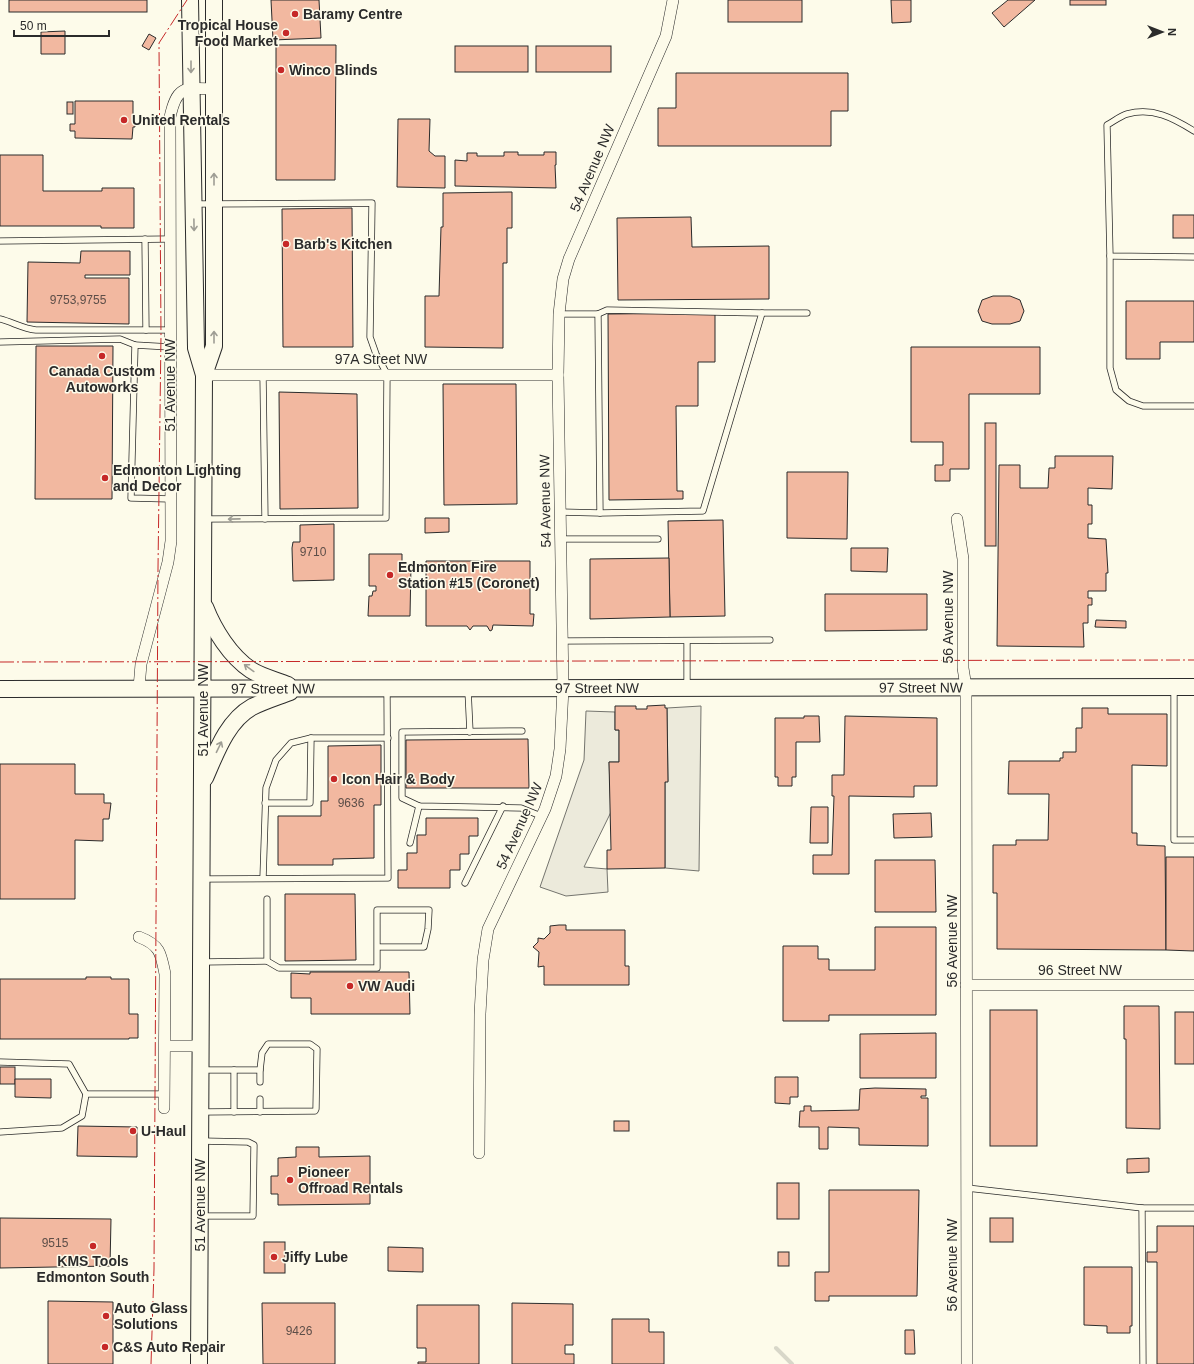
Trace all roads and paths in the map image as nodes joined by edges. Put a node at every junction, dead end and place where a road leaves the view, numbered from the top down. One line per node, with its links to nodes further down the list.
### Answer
1 (190, 0): 4 (main road, 51 Avenue NW, one-way to 4)
2 (214, 0): 5 (main road, 51 Avenue NW)
3 (673, 0): 16 (street, 54 Avenue NW)
4 (191, 88): 5 (street); 7 (main road, 51 Avenue NW); 10 (street, 51 Avenue NW)
5 (214, 89): 8 (main road, 51 Avenue NW, one-way to 5)
6 (1194, 131): 12 (lane)
7 (193, 204): 8 (lane); 26 (main road, 51 Avenue NW, one-way to 26)
8 (214, 204): 25 (lane); 26 (main road, 51 Avenue NW, one-way to 8)
9 (145, 239): 10 (lane); 11 (lane); 19 (lane)
10 (169, 239): 20 (street, 51 Avenue NW)
11 (0, 241)
12 (1110, 256): 13 (lane); 28 (lane)
13 (1194, 256)
14 (762, 313): 15 (lane); 17 (lane); 31 (lane)
15 (807, 313)
16 (559, 314): 17 (lane); 27 (street, 54 Avenue NW)
17 (598, 314): 31 (lane)
18 (0, 319): 19 (lane)
19 (146, 330): 20 (lane)
20 (170, 330): 23 (street, 51 Avenue NW)
21 (0, 342): 22 (lane)
22 (135, 346): 23 (lane); 29 (lane)
23 (170, 346): 29 (street, 51 Avenue NW)
24 (263, 374): 25 (street, 97A Street NW); 26 (street, 97A Street NW); 33 (lane)
25 (387, 374): 27 (street, 97A Street NW); 33 (lane)
26 (204, 375): 32 (main road, 51 Avenue NW)
27 (558, 375): 30 (street, 54 Avenue NW)
28 (1194, 406)
29 (171, 499): 43 (street, 51 Avenue NW)
30 (560, 512): 31 (lane); 36 (street, 54 Avenue NW)
31 (600, 513)
32 (204, 519): 33 (lane, one-way to 32); 37 (main road, 51 Avenue NW)
33 (265, 519)
34 (957, 519): 42 (street, 56 Avenue NW)
35 (658, 538): 36 (lane)
36 (560, 539): 39 (street, 54 Avenue NW)
37 (203, 603): 44 (main road, one-way to 37); 51 (main road, 51 Avenue NW)
38 (770, 640): 40 (lane)
39 (562, 641): 40 (lane); 46 (street, 54 Avenue NW)
40 (687, 641): 47 (lane)
41 (468, 687): 45 (main road, 97 Street NW); 46 (main road, 97 Street NW); 53 (lane)
42 (966, 687): 47 (main road, 97 Street NW); 48 (main road, 97 Street NW); 71 (street, 56 Avenue NW)
43 (139, 688): 50 (main road, 97 Street NW); 51 (main road, 97 Street NW)
44 (297, 688): 45 (main road, 97 Street NW); 51 (main road, 97 Street NW); 56 (main road, one-way to 44)
45 (387, 688): 55 (lane)
46 (563, 688): 47 (main road, 97 Street NW); 60 (street, 54 Avenue NW)
47 (687, 688)
48 (1174, 688): 49 (main road, 97 Street NW); 61 (lane)
49 (1194, 688)
50 (0, 689)
51 (203, 689): 56 (main road, 51 Avenue NW)
52 (522, 731): 53 (lane)
53 (470, 732): 58 (lane)
54 (311, 738): 55 (lane); 57 (lane); 57 (lane)
55 (388, 738): 63 (lane)
56 (202, 783): 64 (main road, 51 Avenue NW)
57 (265, 803): 63 (lane)
58 (419, 806): 59 (lane); 62 (lane)
59 (503, 806): 60 (lane); 65 (lane)
60 (541, 816): 89 (street, 54 Avenue NW)
61 (1194, 840)
62 (410, 843)
63 (263, 878): 64 (lane)
64 (202, 879): 70 (main road, 51 Avenue NW)
65 (465, 883)
66 (267, 899): 69 (lane)
67 (139, 937): 73 (street)
68 (377, 947): 68 (lane); 69 (lane)
69 (267, 961): 70 (lane)
70 (201, 962): 74 (main road, 51 Avenue NW)
71 (966, 985): 72 (street, 96 Street NW); 90 (street, 56 Avenue NW)
72 (1194, 985)
73 (165, 1046): 74 (street); 81 (street)
74 (201, 1046): 76 (main road, 51 Avenue NW)
75 (0, 1062): 80 (lane)
76 (201, 1070): 77 (lane); 84 (main road, 51 Avenue NW)
77 (234, 1070): 78 (lane); 85 (lane)
78 (260, 1070): 79 (lane); 86 (lane)
79 (260, 1082)
80 (86, 1094): 81 (lane); 87 (lane)
81 (164, 1094): 83 (street)
82 (260, 1098): 86 (lane)
83 (164, 1108)
84 (201, 1112): 85 (lane); 88 (main road, 51 Avenue NW)
85 (234, 1112): 86 (lane)
86 (260, 1112)
87 (0, 1132)
88 (200, 1141): 93 (main road, 51 Avenue NW); 93 (lane)
89 (479, 1153)
90 (967, 1188): 91 (lane); 95 (street, 56 Avenue NW)
91 (1142, 1208): 92 (lane); 96 (lane)
92 (1194, 1208)
93 (200, 1216): 94 (main road, 51 Avenue NW)
94 (200, 1364)
95 (967, 1364)
96 (1143, 1364)

